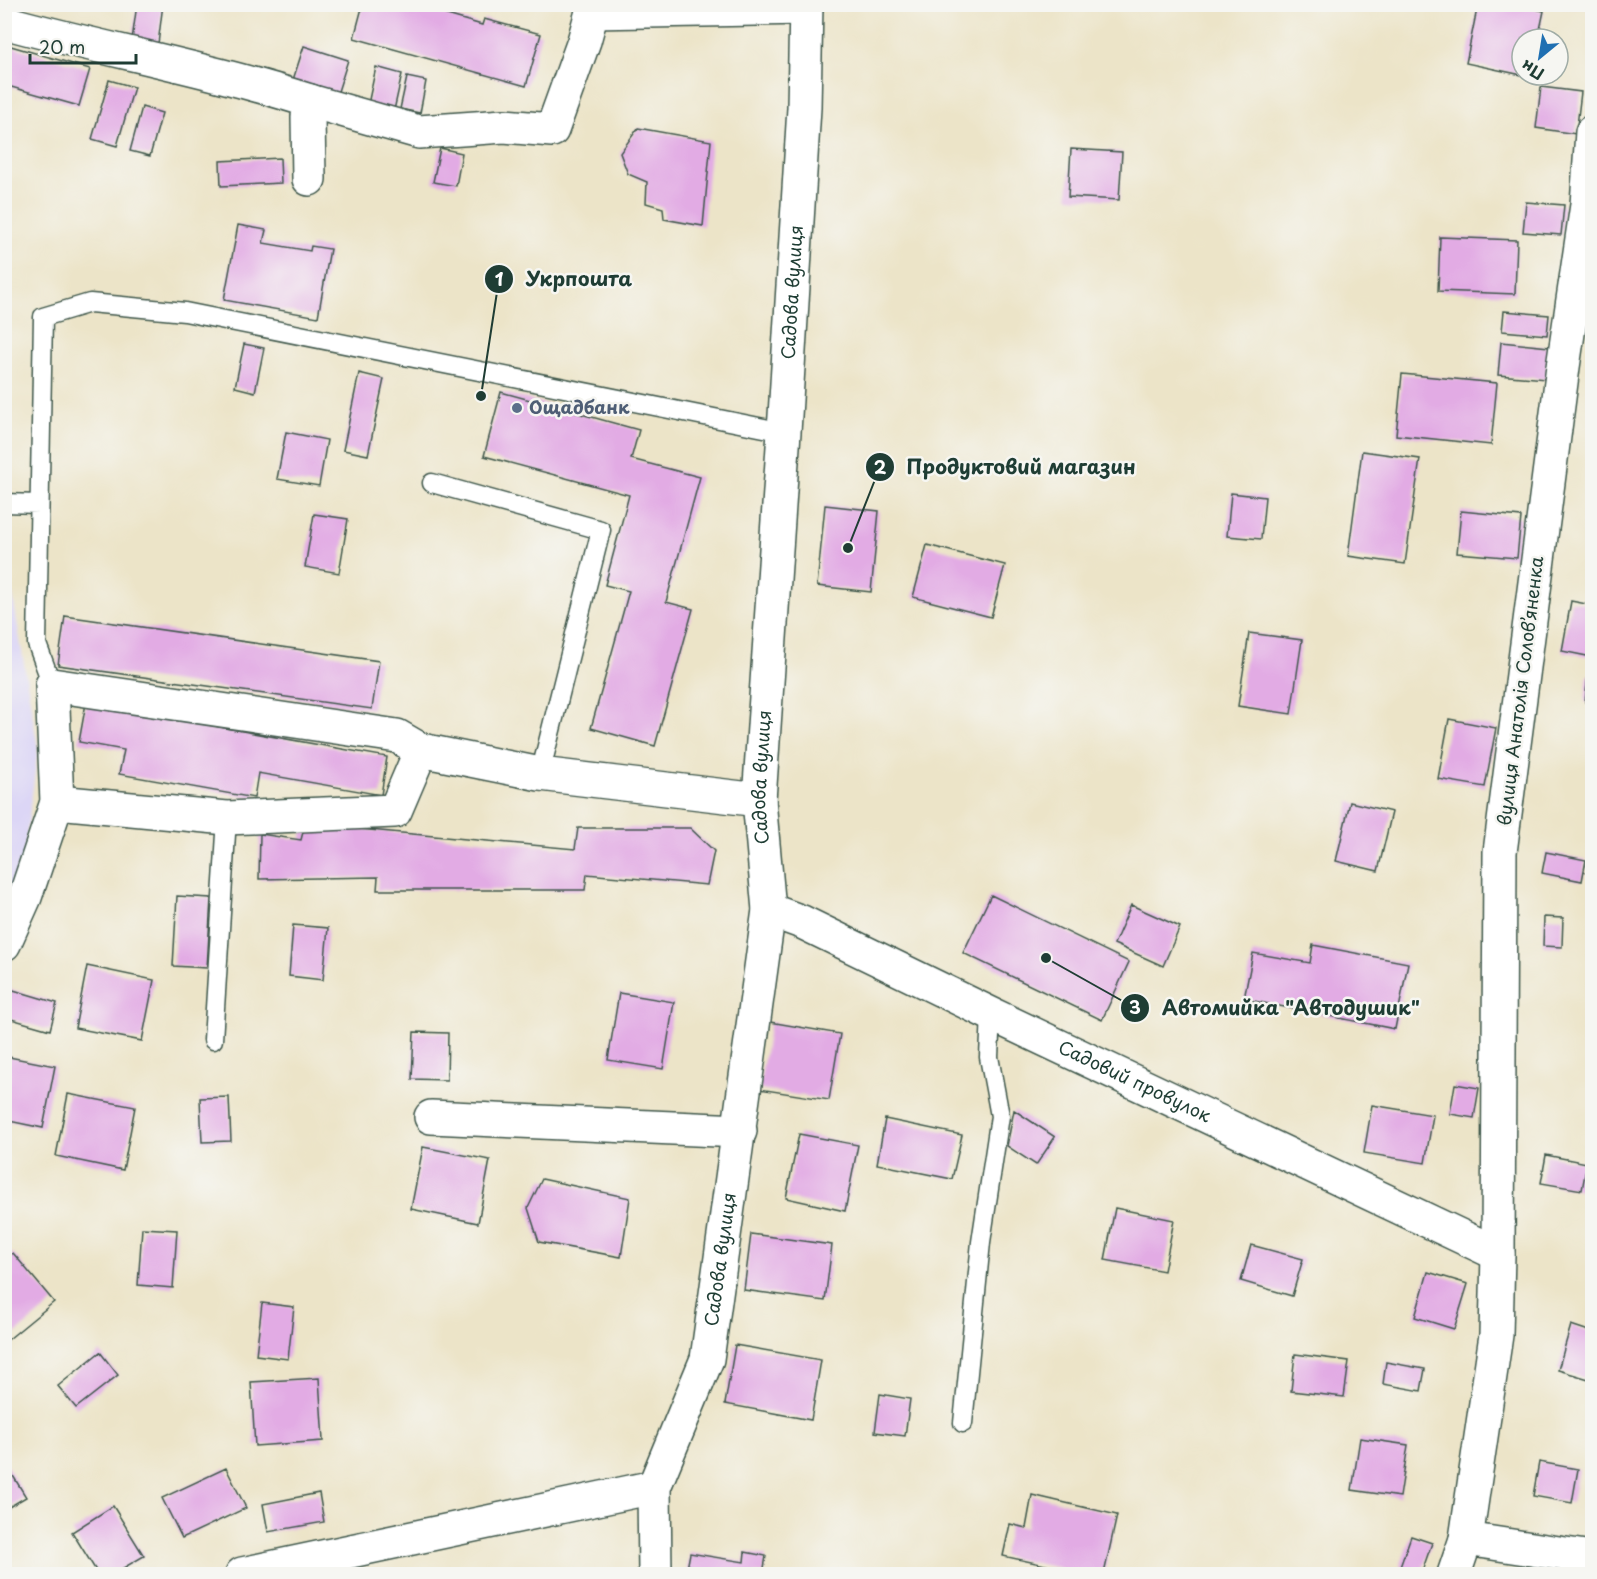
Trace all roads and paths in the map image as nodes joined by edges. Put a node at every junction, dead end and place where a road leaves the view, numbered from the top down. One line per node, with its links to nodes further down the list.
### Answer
1 (806, 6): 2 (street); 8 (street, Садова вулиця)
2 (592, 8): 4 (street)
3 (4, 22): 4 (street)
4 (310, 101): 6 (street)
5 (1593, 132): 7 (street, вулиця Анатолія Соловʼяненка)
6 (309, 179)
7 (1578, 368): 24 (street, вулиця Анатолія Соловʼяненка)
8 (784, 432): 11 (lane); 15 (street, Садова вулиця)
9 (432, 483): 14 (lane)
10 (4, 503): 11 (lane)
11 (39, 504): 12 (lane)
12 (52, 685): 13 (street); 16 (street)
13 (421, 750): 14 (street); 17 (street)
14 (540, 774): 15 (street)
15 (759, 800): 18 (street, Садова вулиця)
16 (57, 801): 17 (street); 19 (street)
17 (227, 818): 21 (lane)
18 (769, 910): 20 (street, Садовий провулок); 23 (street, Садова вулиця)
19 (4, 944)
20 (991, 1014): 24 (street, Садовий провулок); 25 (lane)
21 (213, 1040)
22 (431, 1116): 23 (street)
23 (740, 1131): 26 (street, Садова вулиця)
24 (1498, 1254): 27 (street, вулиця Анатолія Соловʼяненка)
25 (963, 1424)
26 (654, 1487): 29 (street); 31 (street, Садова вулиця)
27 (1466, 1539): 28 (street); 32 (street, вулиця Анатолія Соловʼяненка)
28 (1593, 1558)
29 (286, 1570): 30 (street)
30 (242, 1575)
31 (655, 1575)
32 (1454, 1575)

